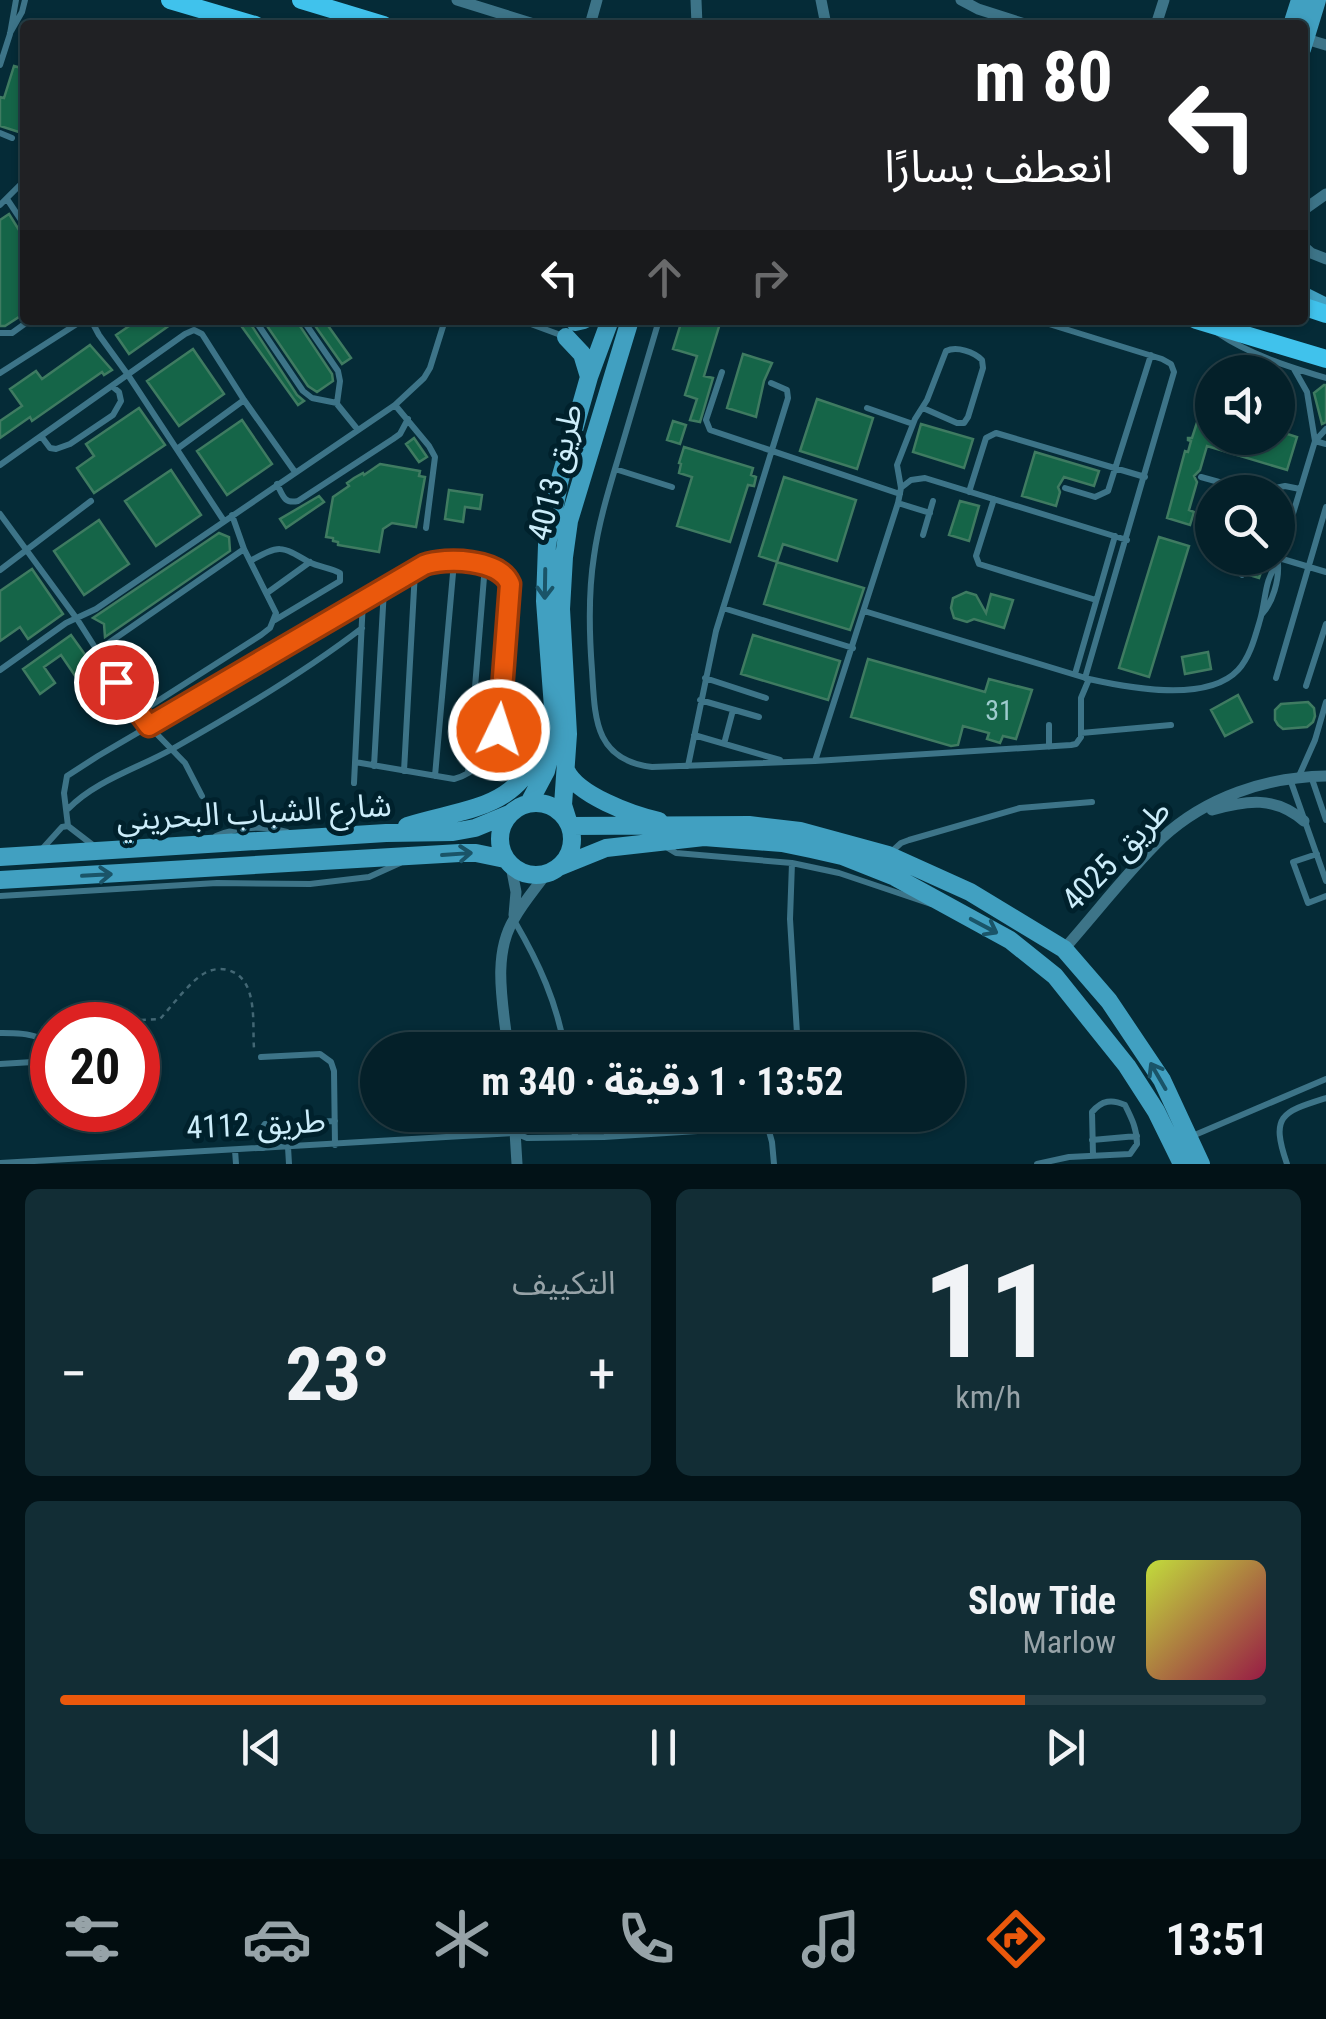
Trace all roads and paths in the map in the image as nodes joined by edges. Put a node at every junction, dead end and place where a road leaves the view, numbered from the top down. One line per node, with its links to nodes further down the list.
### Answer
1 (21, 0): 10 (lane)
2 (170, 0): 6 (main road)
3 (301, 0): 7 (main road)
4 (456, 0): 8 (street)
5 (961, 0): 9 (street)
6 (238, 20)
7 (367, 20)
8 (521, 20)
9 (1012, 20)
10 (0, 64)
11 (0, 133): 12 (lane)
12 (12, 138)
13 (3, 202): 14 (lane)
14 (20, 221)
15 (23, 325): 26 (lane)
16 (75, 325): 33 (lane)
17 (93, 325): 35 (lane)
18 (258, 325): 41 (lane)
19 (306, 325): 41 (lane)
20 (444, 325): 42 (lane)
21 (573, 325): 27 (lane); 27 (lane); 36 (street)
22 (658, 325): 56 (lane)
23 (1052, 325): 28 (lane)
24 (1207, 325): 29 (lane)
25 (1214, 325): 30 (main road)
26 (0, 333)
27 (614, 338): 36 (street, طريق 4013); 131 (street, طريق 4013)
28 (1151, 355): 55 (lane); 58 (lane)
29 (1262, 355)
30 (1326, 360)
31 (1295, 368): 37 (lane)
32 (1295, 370): 50 (lane)
33 (0, 372)
34 (722, 372): 53 (lane)
35 (128, 375): 39 (lane); 40 (lane); 52 (lane)
36 (590, 377): 111 (street, طريق 4013, one-way to 111)
37 (1326, 378)
38 (771, 383): 53 (lane)
39 (113, 387): 49 (lane); 49 (lane)
40 (244, 400): 52 (lane); 57 (lane)
41 (336, 403): 48 (lane)
42 (395, 405): 45 (lane); 48 (lane)
43 (866, 408): 46 (lane)
44 (922, 408): 44 (lane); 46 (lane)
45 (408, 419): 59 (lane); 75 (lane)
46 (913, 424): 65 (lane)
47 (1326, 429): 50 (lane)
48 (358, 430): 57 (lane)
49 (41, 436): 54 (lane)
50 (1315, 441): 51 (lane); 63 (lane)
51 (1326, 444)
52 (177, 449): 74 (lane)
53 (772, 452): 65 (lane); 95 (lane)
54 (0, 465)
55 (1117, 468): 58 (lane); 61 (lane); 64 (lane)
56 (615, 469): 60 (lane); 130 (lane)
57 (295, 472): 59 (lane)
58 (1145, 477): 78 (lane)
59 (277, 484): 73 (lane)
60 (672, 488)
61 (1065, 488)
62 (1295, 488): 63 (lane)
63 (1300, 489): 69 (lane)
64 (969, 492): 65 (lane); 66 (lane)
65 (899, 495): 71 (lane); 96 (lane)
66 (994, 499): 77 (lane); 94 (lane)
67 (90, 500): 80 (lane)
68 (933, 501): 71 (lane)
69 (1295, 502)
70 (1326, 508): 86 (lane)
71 (930, 513): 76 (lane)
72 (0, 514): 80 (lane)
73 (232, 516): 74 (lane); 79 (lane)
74 (224, 521): 97 (lane)
75 (426, 528)
76 (924, 535)
77 (1116, 536): 78 (lane); 94 (lane)
78 (1127, 540): 101 (lane)
79 (244, 549): 81 (lane); 104 (lane)
80 (26, 551): 87 (lane); 97 (lane)
81 (250, 560): 82 (lane); 92 (lane)
82 (310, 562): 92 (lane); 98 (lane)
83 (454, 562): 84 (lane); 88 (lane); 134 (lane)
84 (485, 564): 133 (lane); 133 (lane)
85 (1295, 564): 86 (lane)
86 (1308, 567): 89 (lane); 109 (lane)
87 (0, 570)
88 (415, 570): 91 (lane); 132 (lane)
89 (1326, 572)
90 (1278, 575): 108 (lane)
91 (384, 588): 93 (lane); 129 (lane)
92 (267, 593): 98 (lane)
93 (364, 600): 102 (lane); 120 (lane)
94 (1096, 600): 99 (lane)
95 (723, 608): 103 (lane); 107 (lane)
96 (864, 611): 103 (lane); 106 (lane)
97 (77, 619): 104 (lane); 105 (lane)
98 (275, 620): 116 (lane)
99 (1090, 622): 101 (lane); 106 (lane)
100 (1326, 624): 110 (lane)
101 (1101, 626): 108 (lane)
102 (362, 628): 125 (lane); 127 (lane)
103 (853, 648): 126 (lane)
104 (97, 651): 116 (lane)
105 (0, 670)
106 (1074, 674): 108 (lane)
107 (705, 678): 112 (lane); 113 (lane)
108 (1087, 678): 121 (lane)
109 (1276, 678)
110 (1306, 686)
111 (552, 694): 140 (street, طريق 4013); 149 (street)
112 (766, 698)
113 (700, 700): 115 (lane); 122 (lane)
114 (1326, 702): 136 (lane)
115 (732, 710): 117 (lane); 123 (lane)
116 (139, 713): 120 (lane)
117 (758, 718)
118 (1049, 725): 124 (lane)
119 (1171, 725): 121 (lane)
120 (149, 726): 125 (lane); 141 (lane)
121 (1081, 733): 124 (lane)
122 (694, 736): 123 (lane); 130 (lane)
123 (724, 744): 128 (lane)
124 (1049, 747): 126 (lane)
125 (173, 749): 138 (lane); 141 (lane)
126 (816, 760): 128 (lane)
127 (355, 762): 129 (lane); 137 (lane)
128 (786, 762): 130 (lane)
129 (374, 766): 132 (lane)
130 (688, 766)
131 (566, 770): 146 (street, طريق 4013); 148 (street)
132 (404, 771): 134 (lane)
133 (468, 774): 134 (lane)
134 (435, 776)
135 (1326, 776): 136 (street, طريق 4025)
136 (1300, 777): 143 (street, طريق 4025); 144 (lane); 145 (lane)
137 (354, 783)
138 (202, 796)
139 (1092, 802): 154 (lane)
140 (529, 803): 142 (street); 146 (street)
141 (67, 810): 147 (lane)
142 (509, 814): 149 (street, شارع الشباب البحريني); 157 (street)
143 (1193, 815): 145 (street); 166 (street, طريق 4025)
144 (1326, 820)
145 (1304, 821): 153 (lane)
146 (569, 824): 148 (street); 159 (street)
147 (68, 826): 151 (lane); 152 (lane)
148 (690, 826): 154 (street)
149 (386, 834): 151 (street, شارع الشباب البحريني)
150 (658, 841): 158 (lane); 159 (street); 164 (street)
151 (110, 850): 152 (street, شارع الشباب البحريني)
152 (32, 854): 156 (street, شارع الشباب البحريني)
153 (1316, 854): 161 (lane); 163 (lane)
154 (888, 855): 166 (street)
155 (416, 857): 157 (street, شارع الشباب البحريني, one-way to 157); 160 (street, شارع الشباب البحريني, one-way to 155); 162 (lane)
156 (0, 858)
157 (508, 863): 159 (street); 165 (street)
158 (792, 863): 164 (lane); 170 (lane)
159 (552, 871): 165 (street)
160 (0, 880)
161 (1326, 880)
162 (0, 896)
163 (1326, 896)
164 (944, 905): 202 (street, one-way to 202)
165 (513, 919): 168 (street); 169 (lane)
166 (1064, 949): 188 (street, one-way to 166)
167 (160, 1019): 173 (path)
168 (507, 1032)
169 (561, 1032)
170 (797, 1032)
171 (0, 1033): 172 (lane)
172 (30, 1033)
173 (261, 1058): 179 (lane)
174 (30, 1062): 175 (lane)
175 (4, 1064): 176 (lane)
176 (0, 1074)
177 (1326, 1079): 188 (lane)
178 (1326, 1098): 204 (lane)
179 (335, 1120): 190 (lane); 192 (lane)
180 (575, 1132): 187 (lane)
181 (604, 1132): 185 (lane)
182 (673, 1132): 185 (lane)
183 (770, 1132): 200 (lane)
184 (515, 1133): 187 (lane); 190 (lane, طريق 4112); 199 (street)
185 (604, 1136): 187 (lane)
186 (1137, 1136): 189 (lane); 189 (lane); 194 (lane)
187 (575, 1137)
188 (1188, 1138): 203 (street)
189 (1092, 1140): 194 (lane)
190 (335, 1145): 191 (lane, طريق 4112)
191 (288, 1147): 192 (lane, طريق 4112); 198 (lane)
192 (264, 1148): 193 (lane, طريق 4112)
193 (235, 1150): 195 (lane, طريق 4112); 197 (lane)
194 (1094, 1155): 201 (lane)
195 (41, 1162): 196 (lane, طريق 4112)
196 (0, 1163)
197 (236, 1164)
198 (290, 1164)
199 (517, 1164)
200 (774, 1164)
201 (1037, 1164)
202 (1182, 1164)
203 (1201, 1164)
204 (1286, 1164)

